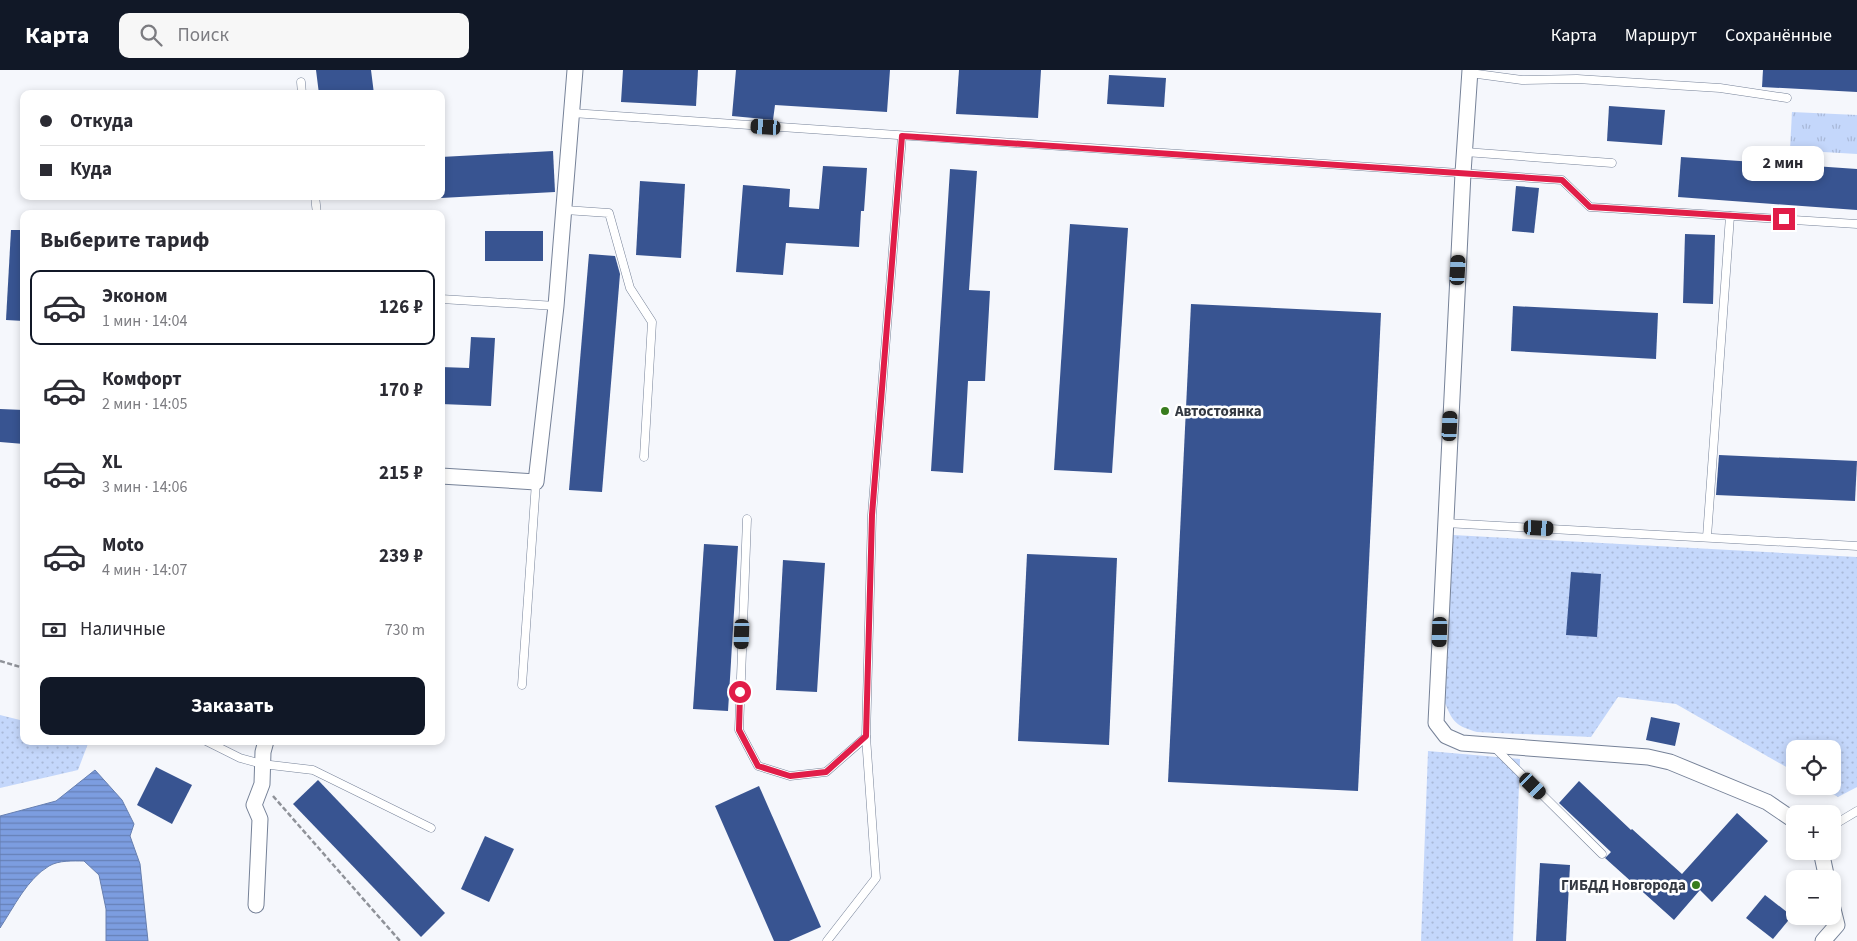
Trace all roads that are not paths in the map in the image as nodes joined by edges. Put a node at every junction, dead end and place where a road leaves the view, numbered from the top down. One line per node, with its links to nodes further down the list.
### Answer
1 (575, 70): 6 (street)
2 (1470, 71): 5 (lane); 8 (street)
3 (301, 82): 4 (lane)
4 (302, 90)
5 (1787, 98)
6 (572, 113): 7 (lane); 11 (street)
7 (902, 136): 10 (lane); 24 (lane)
8 (1464, 152): 9 (lane); 10 (street)
9 (1612, 164)
10 (1463, 173): 12 (lane); 20 (street)
11 (565, 210): 15 (street); 16 (lane)
12 (1730, 216): 13 (lane); 21 (lane)
13 (1857, 224)
14 (445, 299): 15 (lane)
15 (556, 306): 18 (street)
16 (644, 457)
17 (445, 476): 18 (street)
18 (536, 482): 23 (lane)
19 (747, 518): 24 (lane)
20 (1445, 523): 21 (lane); 27 (street)
21 (1707, 537): 22 (lane)
22 (1857, 546)
23 (522, 685)
24 (866, 736): 36 (lane)
25 (214, 745): 28 (lane)
26 (265, 745): 28 (street)
27 (1492, 746): 30 (street); 33 (lane)
28 (262, 764): 32 (lane); 34 (street)
29 (1857, 811): 31 (lane)
30 (1786, 815)
31 (1841, 821)
32 (431, 828)
33 (1602, 854)
34 (256, 905)
35 (1837, 925): 37 (street)
36 (827, 941)
37 (1823, 941)

